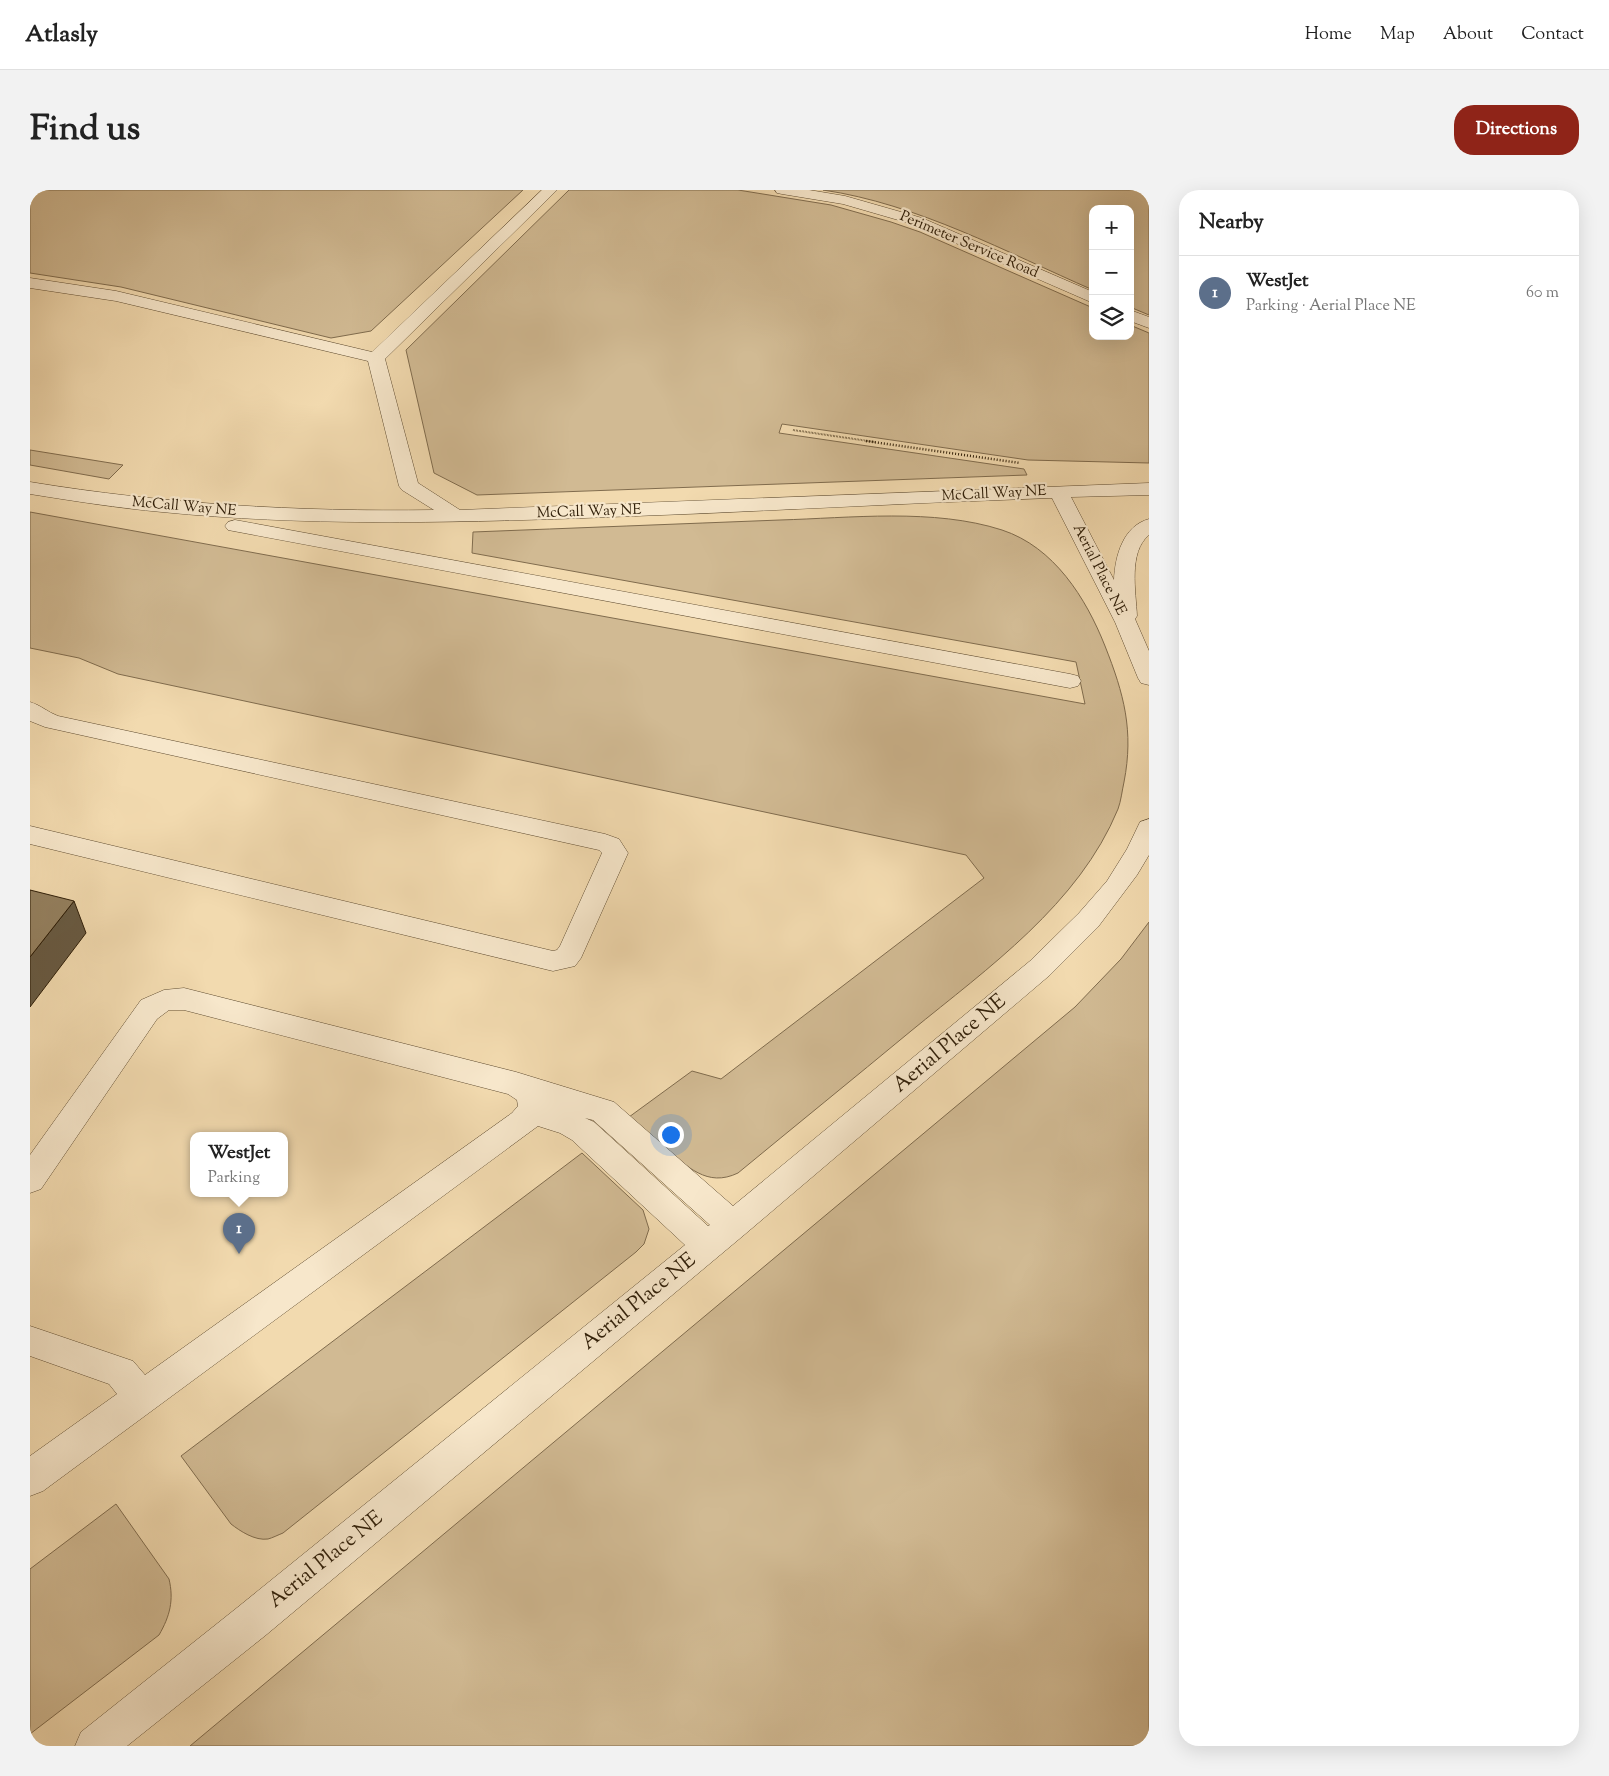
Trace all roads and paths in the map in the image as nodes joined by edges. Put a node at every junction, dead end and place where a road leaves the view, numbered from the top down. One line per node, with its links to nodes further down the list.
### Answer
1 (550, 190): 7 (street)
2 (782, 190): 4 (street, Perimeter Service Road)
3 (30, 283): 7 (street)
4 (1089, 296)
5 (1134, 317): 6 (street)
6 (1149, 323)
7 (376, 358): 13 (street)
8 (792, 430): 9 (path)
9 (1026, 464)
10 (1149, 489): 12 (street, McCall Way NE)
11 (36, 490): 13 (street, McCall Way NE); 17 (street)
12 (1058, 491): 13 (street, McCall Way NE); 15 (street, Aerial Place NE)
13 (457, 516)
14 (1149, 525): 15 (street)
15 (1126, 622): 16 (street, Aerial Place NE)
16 (1149, 678)
17 (1070, 681)
18 (30, 709): 20 (street)
19 (1149, 828): 24 (street, Aerial Place NE)
20 (30, 835)
21 (516, 1084): 22 (street); 23 (street); 24 (street)
22 (532, 1112): 25 (street); 27 (street)
23 (30, 1180)
24 (733, 1225): 25 (street, Aerial Place NE)
25 (708, 1246): 29 (street, Aerial Place NE)
26 (30, 1341): 27 (street)
27 (141, 1397): 28 (street)
28 (30, 1478)
29 (116, 1739)

